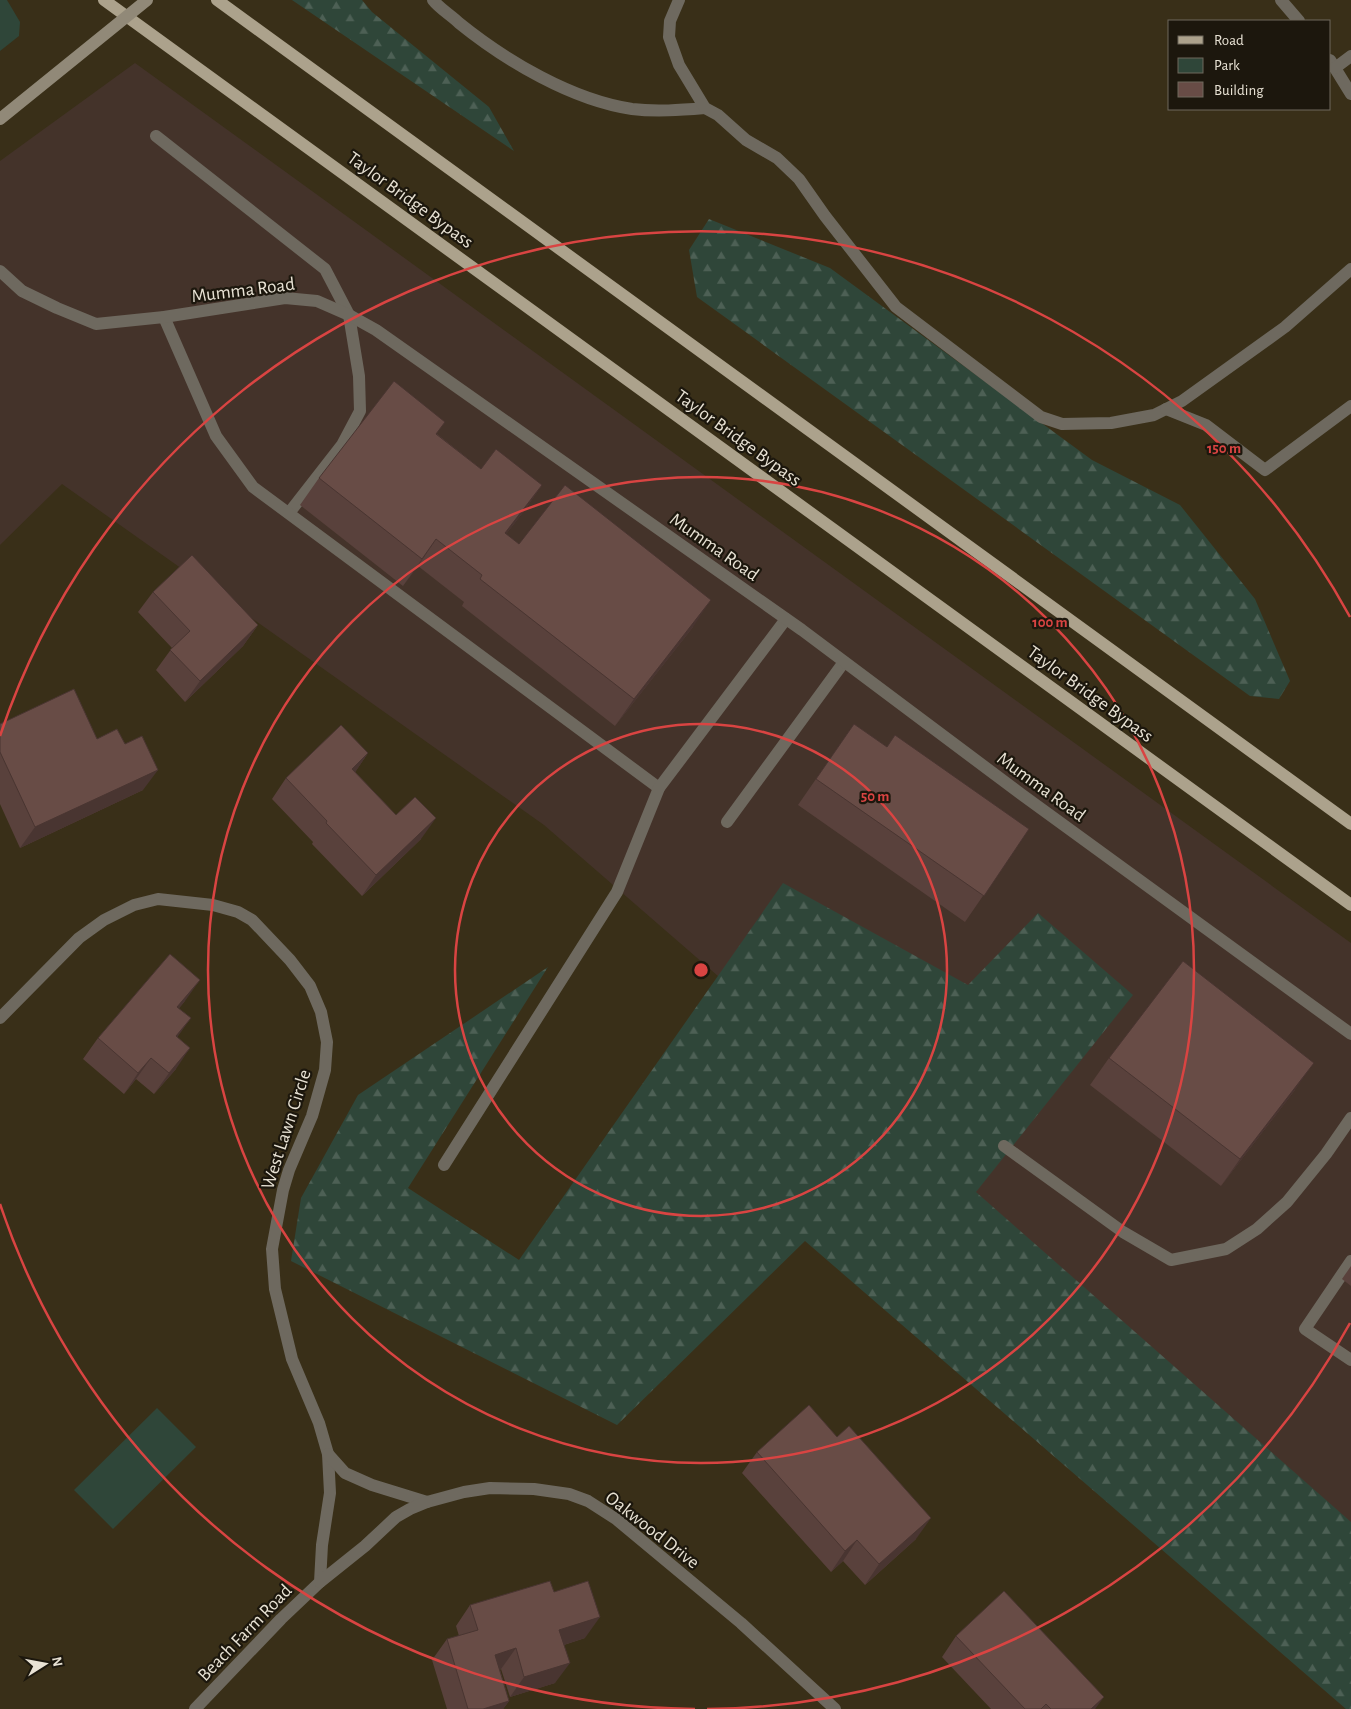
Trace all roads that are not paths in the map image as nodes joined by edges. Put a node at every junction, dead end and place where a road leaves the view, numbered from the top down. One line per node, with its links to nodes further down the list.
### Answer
1 (104, 0): 26 (main road, Taylor Bridge Bypass)
2 (147, 0): 12 (main road, bridge)
3 (217, 0): 25 (main road)
4 (433, 0): 11 (street)
5 (679, 0): 11 (street)
6 (1282, 0): 7 (street)
7 (1298, 20)
8 (1351, 56): 9 (street)
9 (1332, 64): 10 (street)
10 (1351, 94)
11 (705, 108): 19 (street)
12 (0, 118)
13 (156, 136): 16 (street)
14 (1351, 268): 19 (street)
15 (0, 271): 17 (street, Mumma Road)
16 (349, 315): 17 (street, Mumma Road); 20 (street); 21 (street, Mumma Road)
17 (164, 318): 20 (street)
18 (1351, 406): 19 (street)
19 (1166, 409)
20 (288, 513): 23 (street)
21 (786, 619): 22 (street, Mumma Road); 23 (street)
22 (844, 662): 24 (street); 28 (street, Mumma Road)
23 (659, 788): 31 (street)
24 (726, 822)
25 (1351, 824)
26 (1351, 905)
27 (0, 1018): 34 (street, West Lawn Circle)
28 (1351, 1034)
29 (1351, 1118): 30 (street)
30 (1004, 1146)
31 (444, 1165)
32 (1351, 1260): 33 (street)
33 (1351, 1360)
34 (328, 1454): 35 (street); 36 (street, Beach Farm Road)
35 (427, 1502): 36 (street, Beach Farm Road); 38 (street, Oakwood Drive)
36 (320, 1582): 37 (street, Beach Farm Road)
37 (194, 1709)
38 (835, 1709)

